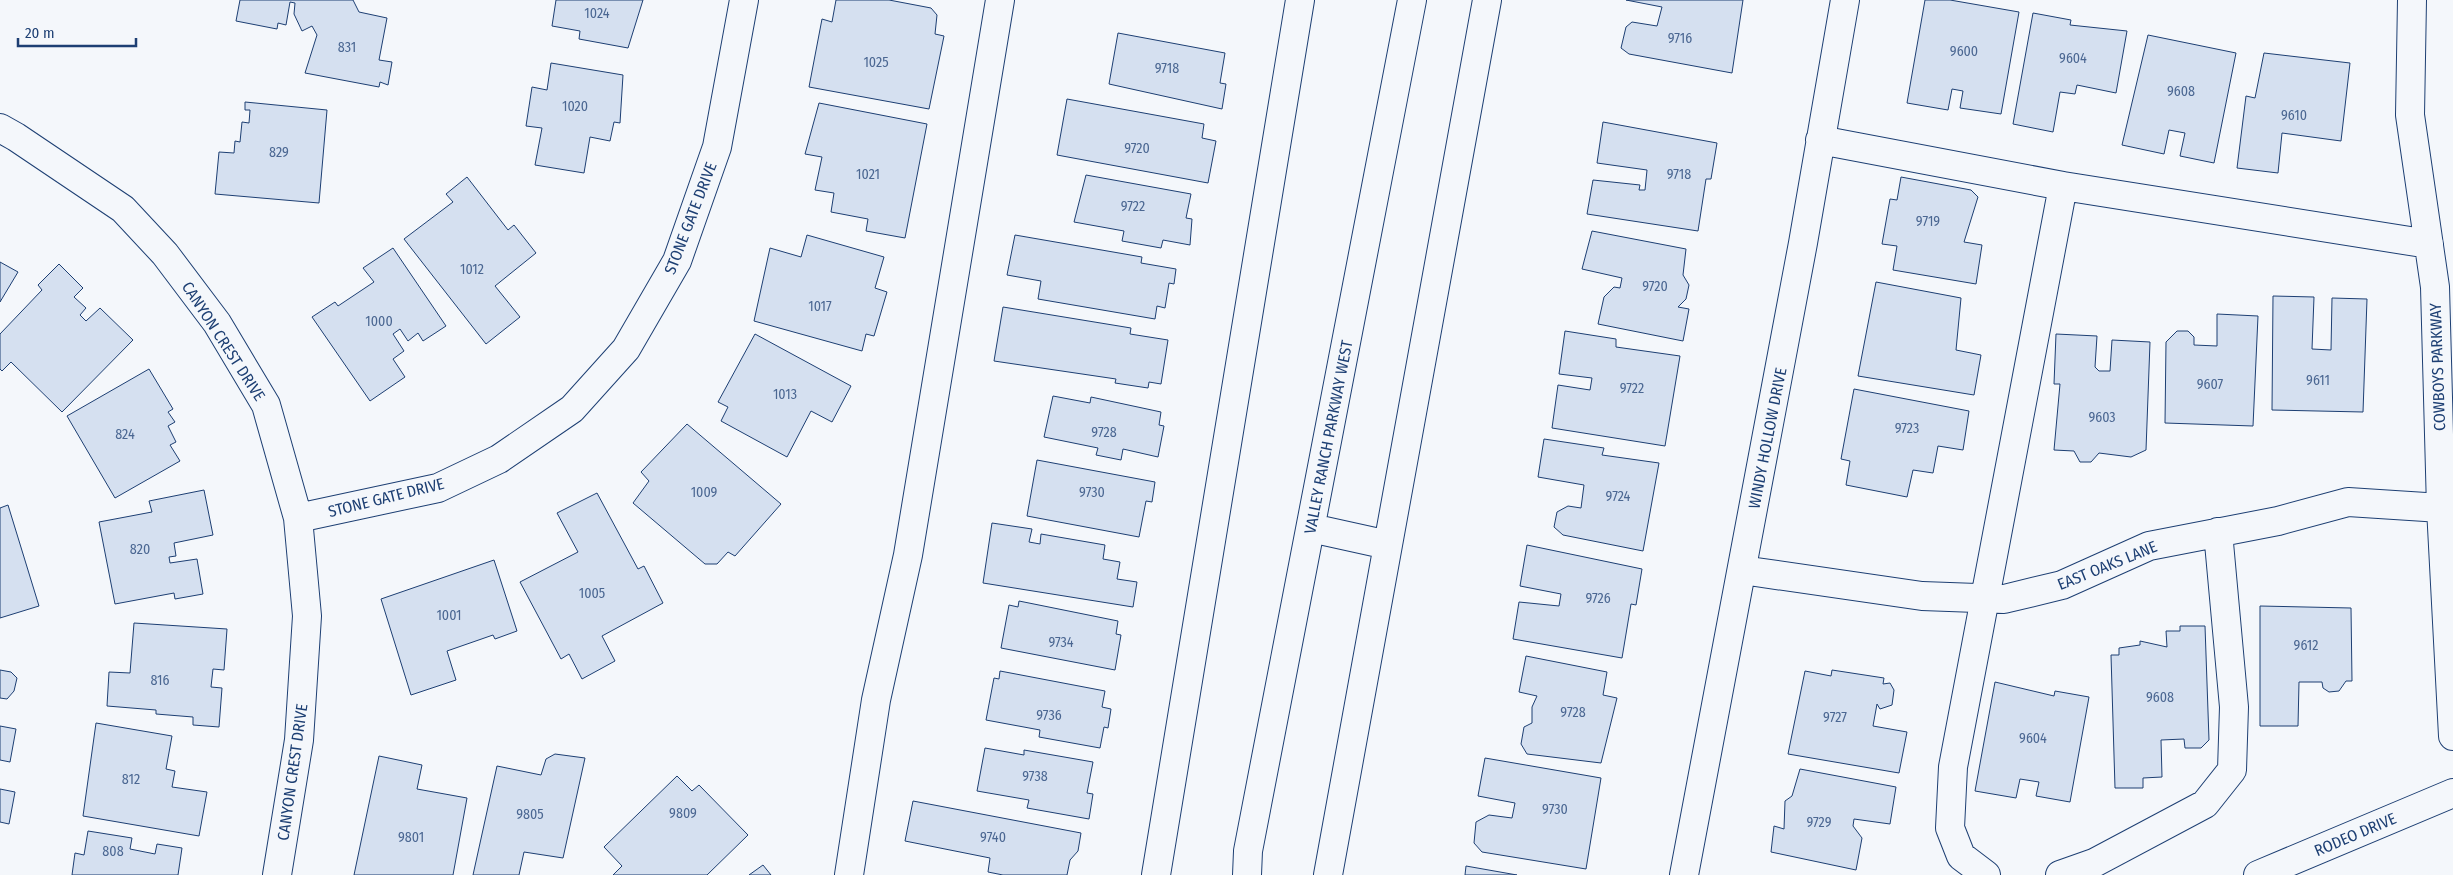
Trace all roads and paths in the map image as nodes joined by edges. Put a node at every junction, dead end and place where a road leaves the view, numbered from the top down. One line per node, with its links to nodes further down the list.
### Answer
1 (744, 0): 14 (street, STONE GATE DRIVE)
2 (1000, 0): 23 (street)
3 (1300, 0): 24 (street)
4 (1412, 0): 15 (street, VALLEY RANCH PARKWAY WEST)
5 (1487, 0): 17 (street)
6 (1845, 0): 9 (street, WINDY HOLLOW DRIVE)
7 (2412, 0): 11 (street, COWBOYS PARKWAY)
8 (0, 128): 14 (street, CANYON CREST DRIVE)
9 (1820, 140): 10 (street); 18 (street, WINDY HOLLOW DRIVE)
10 (2064, 186): 11 (street); 19 (street)
11 (2429, 244): 12 (street, COWBOYS PARKWAY)
12 (2444, 287): 13 (street, COWBOYS PARKWAY)
13 (2441, 508): 16 (street, EAST OAKS LANE); 20 (street, COWBOYS PARKWAY)
14 (298, 518): 22 (street, CANYON CREST DRIVE)
15 (1311, 528): 17 (street); 25 (street, VALLEY RANCH PARKWAY WEST)
16 (2218, 532): 19 (street, EAST OAKS LANE); 29 (street)
17 (1388, 545): 26 (street)
18 (1742, 570): 19 (street, EAST OAKS LANE); 27 (street, WINDY HOLLOW DRIVE)
19 (1984, 598): 28 (street)
20 (2453, 736)
21 (2453, 794): 30 (street, RODEO DRIVE)
22 (277, 875)
23 (849, 875)
24 (1156, 875)
25 (1246, 875)
26 (1328, 875)
27 (1684, 875)
28 (1986, 875)
29 (2060, 875)
30 (2258, 875)

